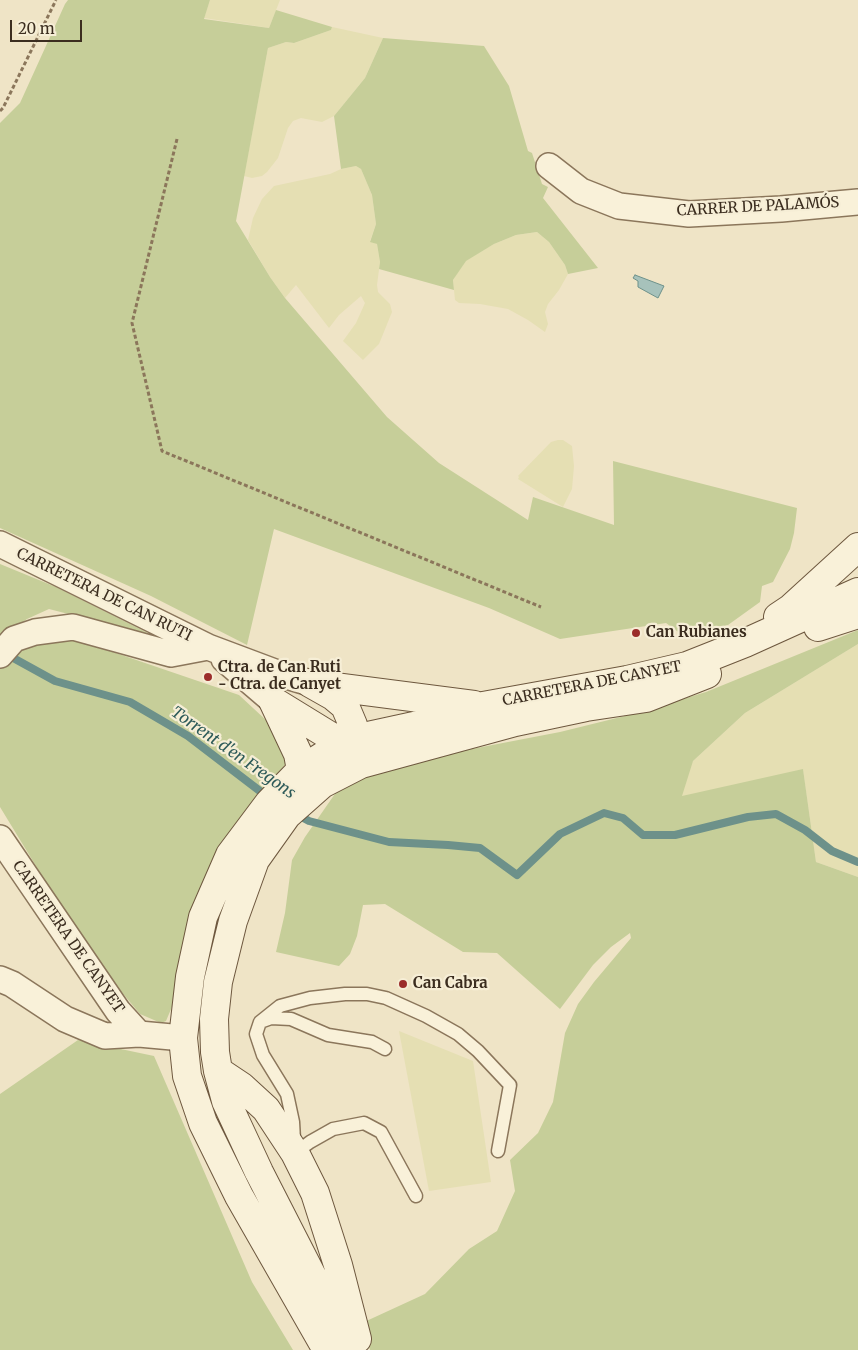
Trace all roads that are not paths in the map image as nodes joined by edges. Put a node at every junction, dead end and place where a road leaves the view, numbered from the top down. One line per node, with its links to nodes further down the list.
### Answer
1 (549, 166): 2 (street, CARRER DE PALAMÓS)
2 (858, 202)
3 (0, 544): 10 (street, CARRETERA DE CAN RUTI)
4 (858, 547): 11 (street)
5 (858, 592): 11 (street, CARRETERA DE CANYET)
6 (858, 603): 8 (street)
7 (858, 614): 8 (street, CARRETERA DE CANYET)
8 (828, 623): 15 (street, CARRETERA DE CANYET)
9 (7, 647): 10 (street)
10 (208, 647): 12 (street, CARRETERA DE CAN RUTI); 13 (street, CARRETERA DE CAN RUTI)
11 (724, 651): 14 (street, CARRETERA DE CANYET)
12 (310, 682): 14 (street); 16 (street)
13 (273, 701): 16 (street); 17 (street)
14 (483, 706): 16 (street, CARRETERA DE CANYET)
15 (515, 722): 16 (street); 17 (street)
16 (345, 742): 17 (street, CARRETERA DE CANYET)
17 (312, 777): 19 (street)
18 (0, 838): 22 (street, CARRETERA DE CANYET)
19 (242, 858): 23 (street); 25 (street)
20 (0, 979): 22 (street)
21 (260, 1022): 24 (lane); 26 (lane); 27 (lane)
22 (139, 1034): 23 (street)
23 (183, 1038): 28 (street); 30 (street)
24 (385, 1049)
25 (218, 1071): 27 (street); 28 (street)
26 (498, 1151)
27 (295, 1153): 28 (street); 29 (lane); 33 (street)
28 (259, 1172): 30 (street); 32 (street)
29 (416, 1196)
30 (296, 1297): 31 (street)
31 (326, 1350)
32 (350, 1350)
33 (359, 1350)

